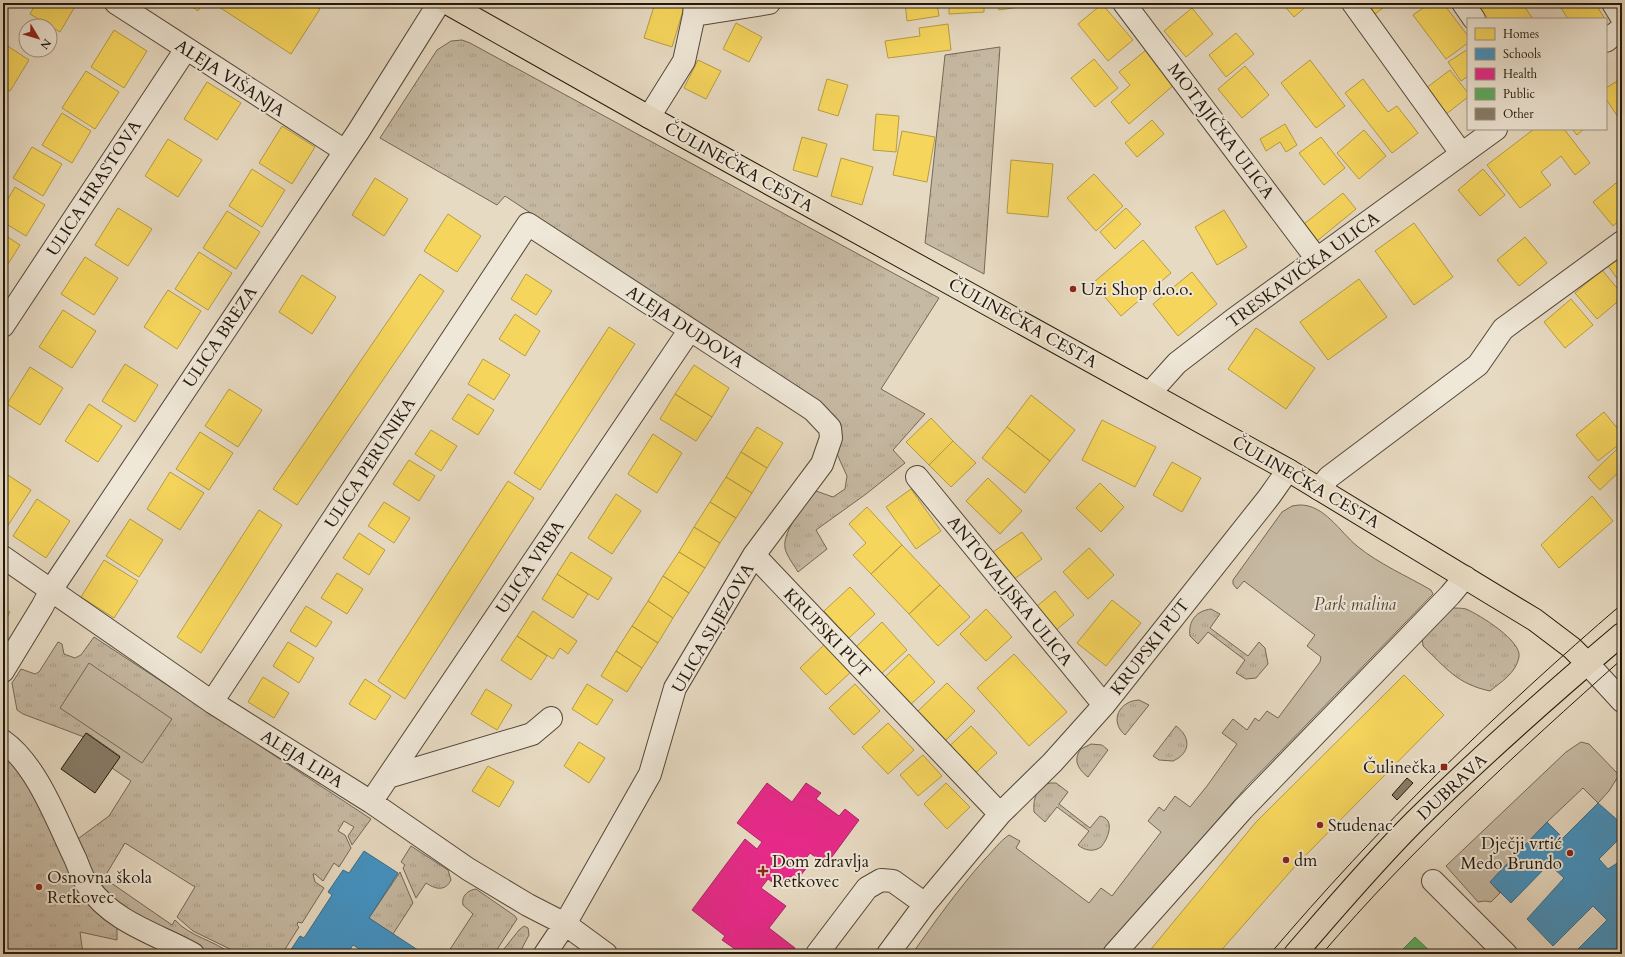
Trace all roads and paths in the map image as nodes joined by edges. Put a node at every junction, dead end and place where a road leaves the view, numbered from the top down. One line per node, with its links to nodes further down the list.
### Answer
1 (116, 3): 14 (street, ALEJA VIŠANJA)
2 (439, 3): 17 (street, ULICA BREZA)
3 (447, 3): 15 (main road, ČULINEČKA CESTA)
4 (769, 3): 9 (street)
5 (1124, 3): 21 (street, MOTAJIČKA ULICA)
6 (1353, 3): 18 (street)
7 (1463, 3): 10 (street)
8 (1613, 3): 11 (street)
9 (694, 9): 15 (street)
10 (1473, 18)
11 (1622, 18)
12 (1622, 28): 13 (street)
13 (1607, 40)
14 (186, 49): 17 (street, ALEJA VIŠANJA); 22 (street, ULICA HRASTOVA)
15 (649, 117): 24 (main road, ČULINEČKA CESTA)
16 (1495, 130): 18 (street, TRESKAVIČKA ULICA)
17 (345, 151): 32 (street, ULICA BREZA)
18 (1461, 153): 21 (street, TRESKAVIČKA ULICA)
19 (528, 224): 23 (street, ALEJA DUDOVA); 37 (street, ULICA PERUNIKA)
20 (1622, 242): 28 (street)
21 (1317, 259): 24 (street, TRESKAVIČKA ULICA)
22 (3, 326)
23 (689, 331): 25 (street, ALEJA DUDOVA); 41 (street, ULICA VRBA)
24 (1150, 393): 26 (main road, ČULINEČKA CESTA)
25 (831, 438): 29 (street, ULICA SLJEZOVA)
26 (1288, 470): 28 (main road, ČULINEČKA CESTA); 38 (street, KRUPSKI PUT)
27 (917, 477): 38 (street, ANTOVALJSKA ULICA)
28 (1319, 489): 31 (main road, ČULINEČKA CESTA)
29 (754, 555): 43 (street, KRUPSKI PUT); 46 (street, ULICA SLJEZOVA)
30 (3, 557): 32 (street, ALEJA LIPA)
31 (1465, 576): 34 (main road, ČULINEČKA CESTA); 52 (street)
32 (51, 590): 35 (street, ULICA BREZA); 37 (street, ALEJA LIPA)
33 (1622, 634): 34 (main road, DUBRAVA)
34 (1587, 663): 36 (street); 53 (main road, DUBRAVA)
35 (3, 670)
36 (1622, 701)
37 (212, 702): 42 (street, ALEJA LIPA)
38 (1104, 706): 43 (street, KRUPSKI PUT)
39 (551, 718): 41 (street)
40 (3, 741): 47 (street)
41 (388, 777): 42 (street, ULICA VRBA)
42 (371, 802): 46 (street, ALEJA LIPA)
43 (1000, 814): 45 (street, KRUPSKI PUT)
44 (1433, 881): 54 (street)
45 (925, 904): 50 (street); 51 (street, KRUPSKI PUT)
46 (564, 924): 48 (street, ULICA SLJEZOVA); 49 (street, ALEJA LIPA)
47 (193, 954)
48 (545, 954)
49 (606, 954)
50 (817, 954)
51 (888, 954)
52 (1114, 954)
53 (1295, 954)
54 (1506, 954)

